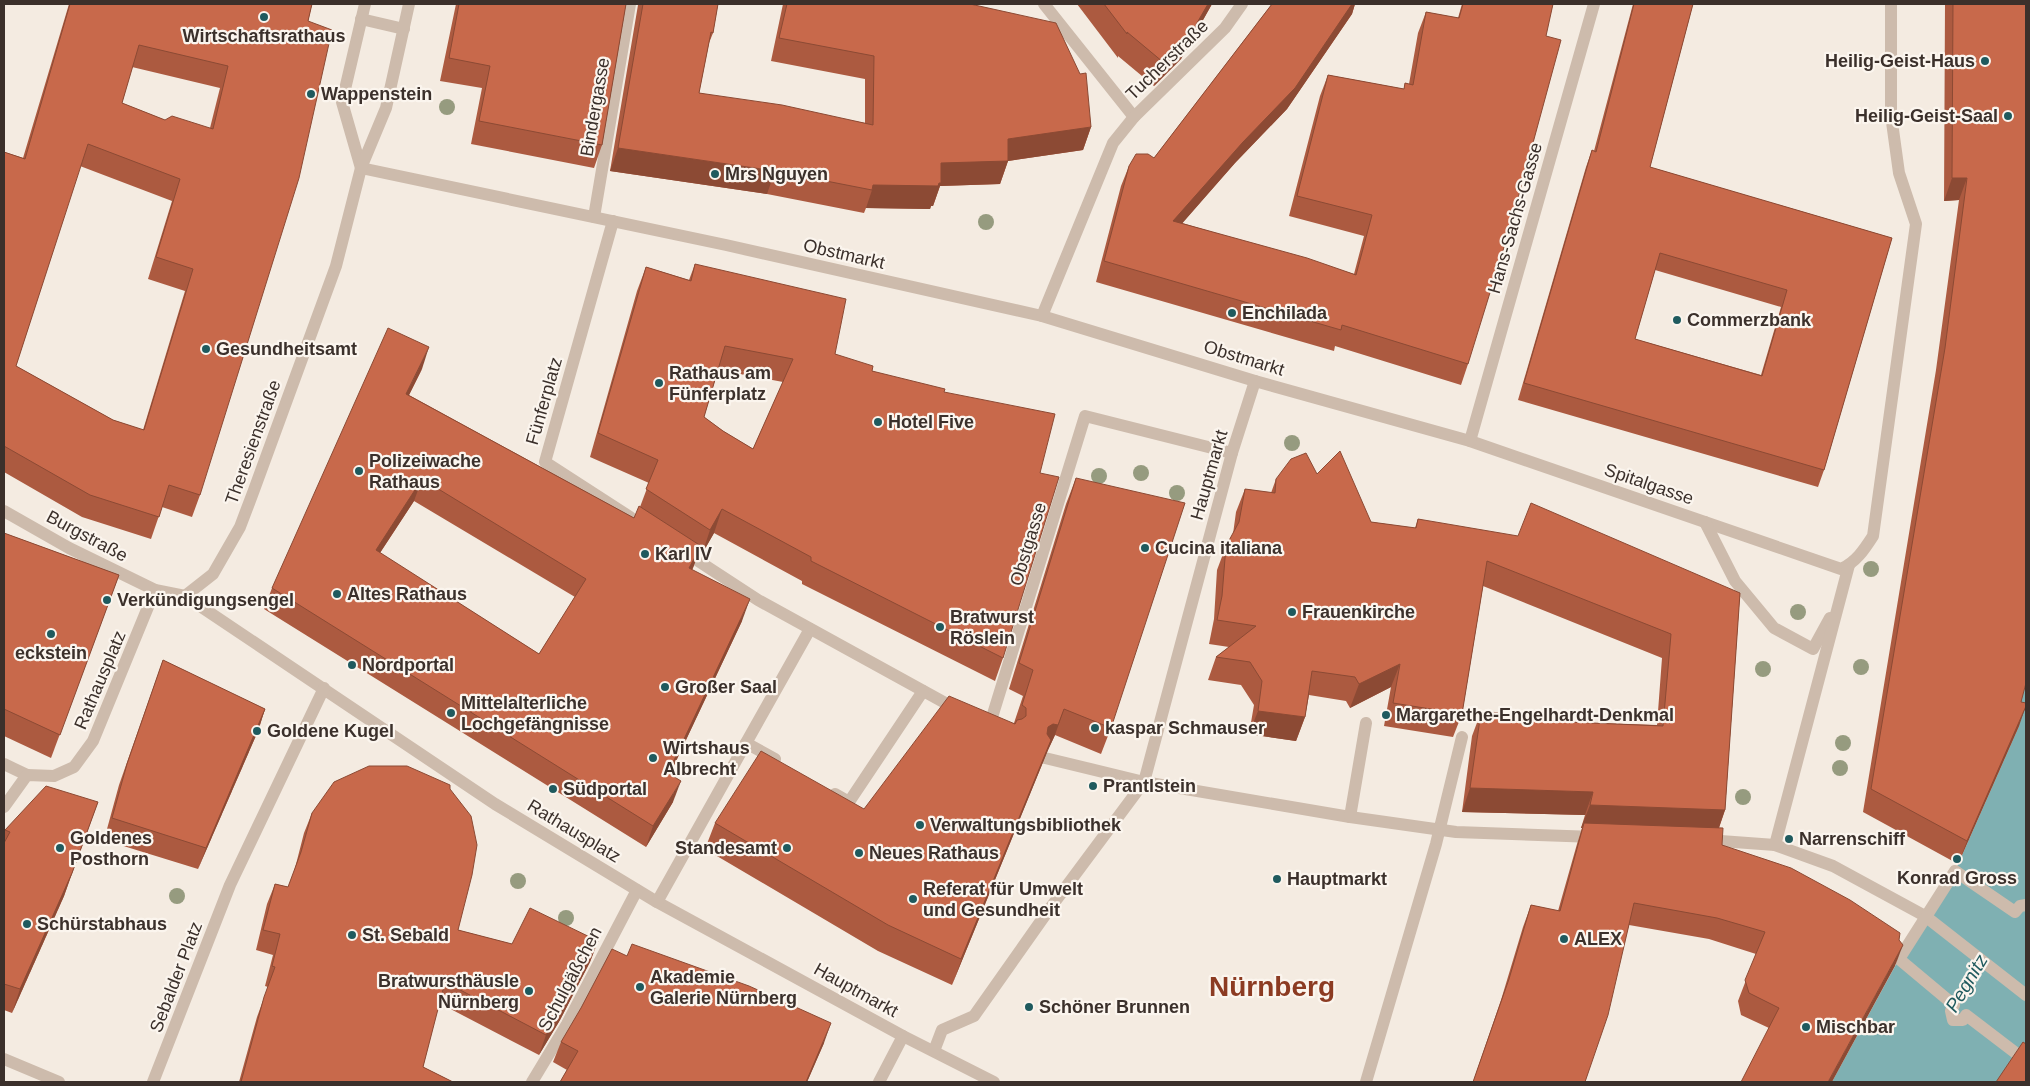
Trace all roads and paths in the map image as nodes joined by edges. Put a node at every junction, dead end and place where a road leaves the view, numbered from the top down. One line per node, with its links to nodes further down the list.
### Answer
1 (364, 4): 8 (street)
2 (409, 4): 9 (street, Theresienstraße)
3 (630, 4): 12 (street, Bindergasse)
4 (1044, 4): 10 (street)
5 (1242, 4): 10 (street, Tucherstraße)
6 (1594, 4): 17 (street, Hans-Sachs-Gasse)
7 (1891, 4): 23 (street)
8 (361, 19): 9 (street); 11 (street)
9 (404, 29): 11 (street, Theresienstraße)
10 (1134, 117): 14 (street)
11 (362, 168): 12 (street); 25 (street, Theresienstraße)
12 (594, 217): 13 (street)
13 (613, 221): 14 (street, Obstmarkt); 21 (street, Fünferplatz)
14 (1042, 316): 15 (street, Obstmarkt)
15 (1255, 381): 16 (street, Obstmarkt); 18 (street, Hauptmarkt)
16 (1436, 432): 17 (street, Spitalgasse)
17 (1470, 441): 20 (street, Spitalgasse)
18 (1232, 453): 29 (street, Obstgasse); 38 (street, Hauptmarkt)
19 (4, 510): 24 (street, Burgstraße)
20 (1705, 522): 23 (street, Spitalgasse); 23 (street)
21 (643, 526)
22 (676, 547): 26 (street)
23 (1845, 567): 45 (street)
24 (155, 590): 25 (street, Rathausplatz); 37 (street, Rathausplatz)
25 (185, 596): 27 (street, Rathausplatz)
26 (810, 629): 28 (street); 33 (street)
27 (324, 688): 46 (street, Rathausplatz); 56 (street, Sebalder Platz)
28 (923, 691): 29 (street); 39 (street)
29 (981, 723): 31 (street)
30 (1366, 723): 41 (street)
31 (1002, 734)
32 (1462, 737): 42 (street)
33 (746, 743): 36 (street); 47 (street)
34 (1045, 758): 38 (street)
35 (4, 764): 37 (street)
36 (789, 768)
37 (27, 775): 40 (street)
38 (1144, 782): 41 (street); 52 (street, Hauptmarkt)
39 (824, 787)
40 (4, 807)
41 (1350, 817): 42 (street)
42 (1440, 830): 43 (street); 60 (street)
43 (1603, 837)
44 (1691, 840): 45 (street)
45 (1775, 845): 49 (street)
46 (637, 890): 47 (street, Rathausplatz); 57 (street, Schulgäßchen)
47 (657, 902): 51 (street, Hauptmarkt)
48 (2026, 905): 49 (street)
49 (1926, 916): 50 (street); 54 (street)
50 (2026, 995)
51 (903, 1036): 52 (street, Hauptmarkt); 58 (street)
52 (934, 1051): 59 (street, Hauptmarkt)
53 (4, 1059): 55 (street)
54 (2026, 1065)
55 (59, 1082)
56 (153, 1082)
57 (532, 1082)
58 (879, 1082)
59 (994, 1082)
60 (1366, 1082)

